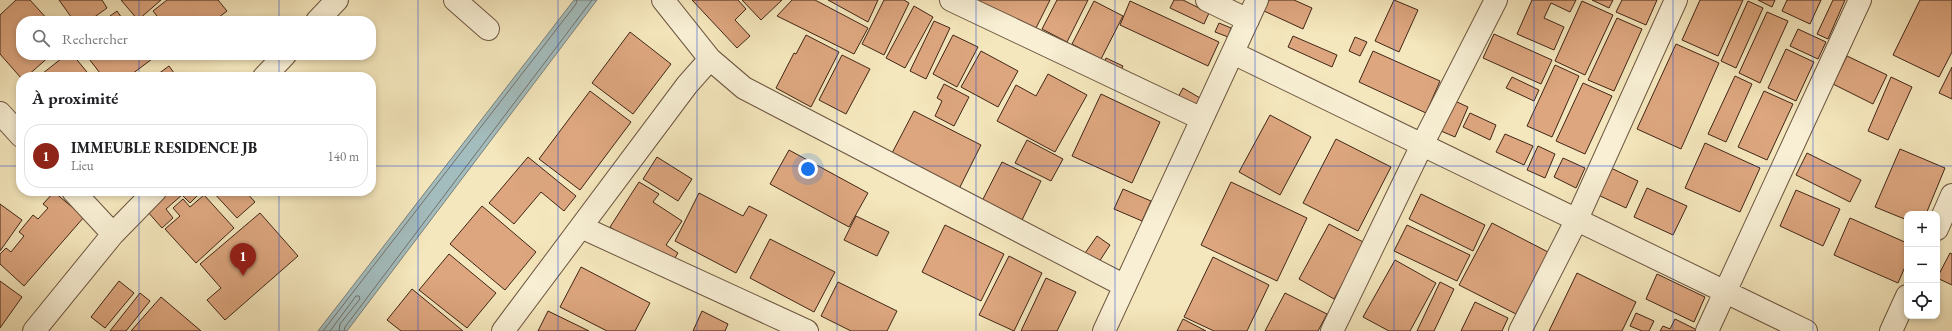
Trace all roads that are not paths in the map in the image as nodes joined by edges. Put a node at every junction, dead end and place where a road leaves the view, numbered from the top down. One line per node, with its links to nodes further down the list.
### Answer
1 (337, 0): 10 (street)
2 (455, 0): 12 (street)
3 (663, 0): 14 (street)
4 (951, 0): 18 (street)
5 (1207, 0): 11 (street)
6 (1258, 0): 11 (street)
7 (1496, 0): 20 (street)
8 (1676, 0): 24 (street)
9 (1860, 0): 29 (street)
10 (322, 16)
11 (1248, 20): 13 (street)
12 (488, 29)
13 (1233, 53): 18 (street); 20 (street)
14 (710, 59): 26 (street); 28 (street)
15 (280, 60): 16 (street)
16 (269, 72)
17 (0, 113): 19 (street)
18 (1202, 119): 28 (street)
19 (16, 131)
20 (1422, 145): 24 (street); 35 (street)
21 (1952, 195): 25 (street)
22 (78, 196): 27 (street)
23 (149, 196): 27 (street)
24 (1577, 219): 29 (street); 36 (street)
25 (1940, 221)
26 (581, 227): 32 (street); 33 (street)
27 (113, 234): 31 (street)
28 (1125, 286): 34 (street)
29 (1726, 292): 37 (street); 38 (street)
30 (1904, 303): 39 (street)
31 (34, 331)
32 (503, 331)
33 (807, 331)
34 (1104, 331)
35 (1332, 331)
36 (1520, 331)
37 (1707, 331)
38 (1806, 331)
39 (1891, 331)

